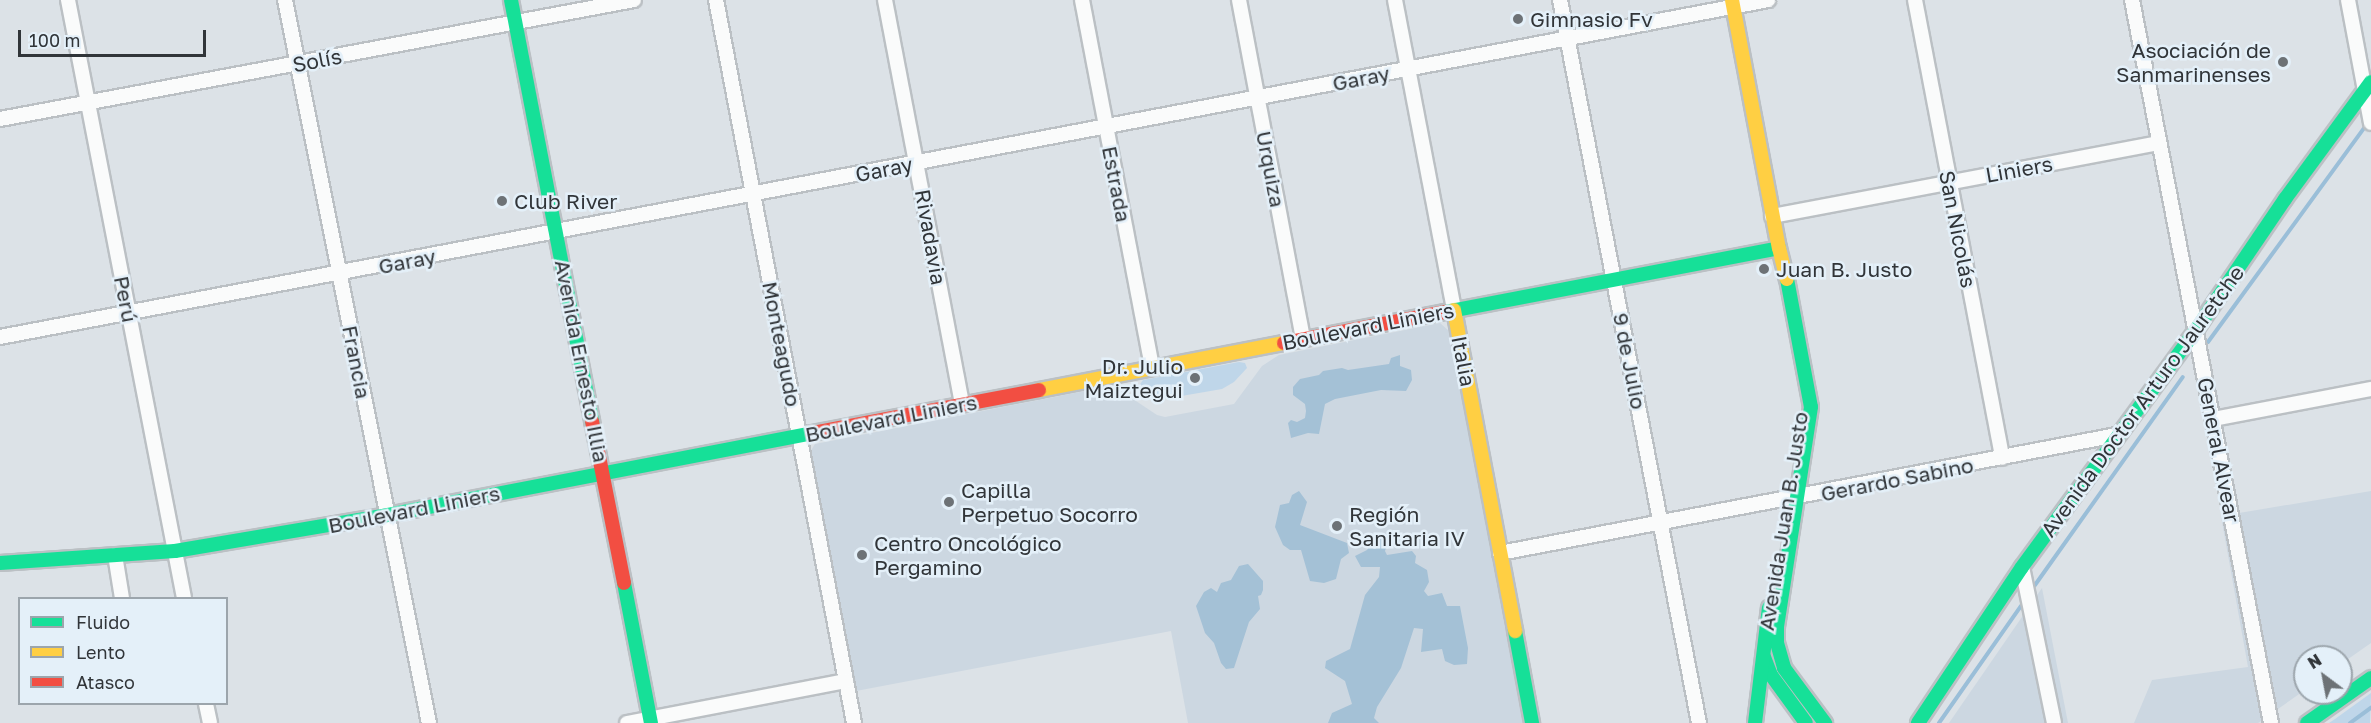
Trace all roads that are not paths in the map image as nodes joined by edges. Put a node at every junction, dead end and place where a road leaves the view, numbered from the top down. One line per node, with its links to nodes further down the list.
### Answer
1 (68, 0): 22 (street, Perú)
2 (285, 0): 18 (street, Francia)
3 (511, 0): 16 (main road, Avenida Ernesto Illia)
4 (634, 0): 16 (street, Solís)
5 (716, 0): 29 (street, Monteagudo)
6 (885, 0): 27 (street, Rivadavia)
7 (1082, 0): 25 (street, Estrada)
8 (1239, 0): 21 (street, Urquiza)
9 (1395, 0): 19 (street, Italia)
10 (1560, 0): 17 (street, 9 de Julio)
11 (1768, 0): 15 (street, Garay)
12 (1915, 0): 28 (street, San Nicolás)
13 (2132, 0): 26 (street, General Alvear)
14 (2348, 0): 20 (street)
15 (1733, 3): 17 (street, Garay); 30 (main road, Avenida Juan B. Justo)
16 (515, 22): 18 (street, Solís); 31 (main road, Avenida Ernesto Illia)
17 (1568, 39): 19 (street, Garay); 34 (street, 9 de Julio)
18 (297, 64): 22 (street, Solís); 33 (street, Francia)
19 (1408, 69): 21 (street, Garay); 35 (street, Italia)
20 (2368, 87): 24 (street); 37 (main road, Avenida Doctor Arturo Jauretche)
21 (1257, 98): 25 (street, Garay); 39 (street, Urquiza)
22 (88, 103): 23 (street, Solís); 36 (street, Perú)
23 (0, 119)
24 (2371, 123)
25 (1106, 126): 27 (street, Garay); 40 (street, Estrada)
26 (2159, 143): 28 (street, Liniers); 37 (street, General Alvear)
27 (917, 162): 29 (street, Garay); 42 (street, Rivadavia)
28 (1949, 181): 30 (street, Liniers); 46 (street, San Nicolás)
29 (753, 195): 31 (street, Garay); 44 (street, Monteagudo)
30 (1772, 216): 32 (main road, Avenida Juan B. Justo)
31 (556, 233): 33 (street, Garay); 47 (main road, Avenida Ernesto Illia)
32 (1779, 248): 34 (main road, Boulevard Liniers); 48 (main road, Avenida Juan B. Justo)
33 (340, 273): 36 (street, Garay); 49 (street, Francia)
34 (1614, 279): 35 (main road, Boulevard Liniers); 50 (street, 9 de Julio)
35 (1454, 310): 39 (main road, Boulevard Liniers); 52 (main road, Italia)
36 (129, 313): 38 (street, Garay); 51 (street, Perú)
37 (2196, 330): 43 (street, General Alvear); 45 (main road, Avenida Doctor Arturo Jauretche)
38 (0, 337)
39 (1303, 339): 40 (main road, Boulevard Liniers)
40 (1152, 367): 42 (main road, Boulevard Liniers)
41 (2371, 389): 43 (street)
42 (962, 404): 44 (main road, Boulevard Liniers)
43 (2212, 419): 74 (street, General Alvear)
44 (799, 435): 47 (main road, Boulevard Liniers); 60 (street, Monteagudo)
45 (2116, 435): 46 (street, Gerardo Sabino); 55 (main road, Avenida Doctor Arturo Jauretche)
46 (2002, 458): 48 (street, Gerardo Sabino)
47 (604, 472): 49 (main road, Boulevard Liniers); 62 (main road, Avenida Ernesto Illia)
48 (1792, 499): 50 (street, Gerardo Sabino); 58 (main road, Avenida Juan B. Justo); 71 (main road, Avenida Juan B. Justo)
49 (387, 515): 51 (main road, Boulevard Liniers); 64 (street, Francia)
50 (1660, 522): 52 (street, Gerardo Sabino); 68 (street, 9 de Julio)
51 (175, 551): 53 (main road, Boulevard Liniers); 57 (street, Perú)
52 (1500, 553): 67 (main road, Italia)
53 (115, 555): 54 (main road, Boulevard Liniers); 56 (street)
54 (0, 563)
55 (2022, 567): 72 (main road, Avenida Doctor Arturo Jauretche); 73 (street)
56 (122, 597)
57 (184, 597)
58 (1762, 652): 69 (main road, Avenida Juan B. Justo); 70 (main road)
59 (2371, 678): 75 (main road)
60 (846, 681): 62 (street); 66 (street, Monteagudo)
61 (206, 705): 63 (street)
62 (650, 721): 65 (street)
63 (210, 723)
64 (429, 723)
65 (627, 723)
66 (854, 723)
67 (1532, 723)
68 (1699, 723)
69 (1755, 723)
70 (1806, 723)
71 (1825, 723)
72 (1917, 723)
73 (2054, 723)
74 (2271, 723)
75 (2307, 723)

